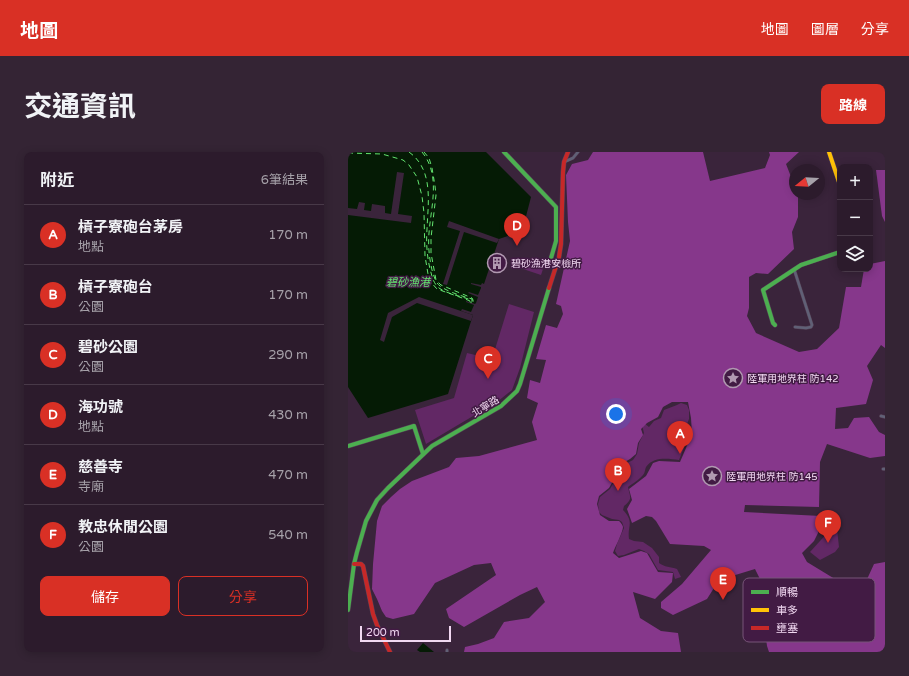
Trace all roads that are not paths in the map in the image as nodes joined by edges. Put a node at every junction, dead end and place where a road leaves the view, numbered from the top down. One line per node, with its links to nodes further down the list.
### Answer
1 (504, 152): 8 (main road)
2 (568, 152): 5 (main road, 北寧路)
3 (578, 152): 5 (street)
4 (829, 152): 6 (main road)
5 (564, 162): 15 (main road, 北寧路)
6 (837, 176)
7 (837, 253): 9 (main road)
8 (549, 265)
9 (794, 270): 10 (main road); 11 (street)
10 (775, 325)
11 (795, 327)
12 (881, 416): 13 (street)
13 (885, 417)
14 (348, 446): 15 (main road)
15 (423, 454): 16 (main road, 北寧路)
16 (354, 564): 17 (main road, 北寧路); 18 (main road)
17 (348, 610)
18 (389, 650)

